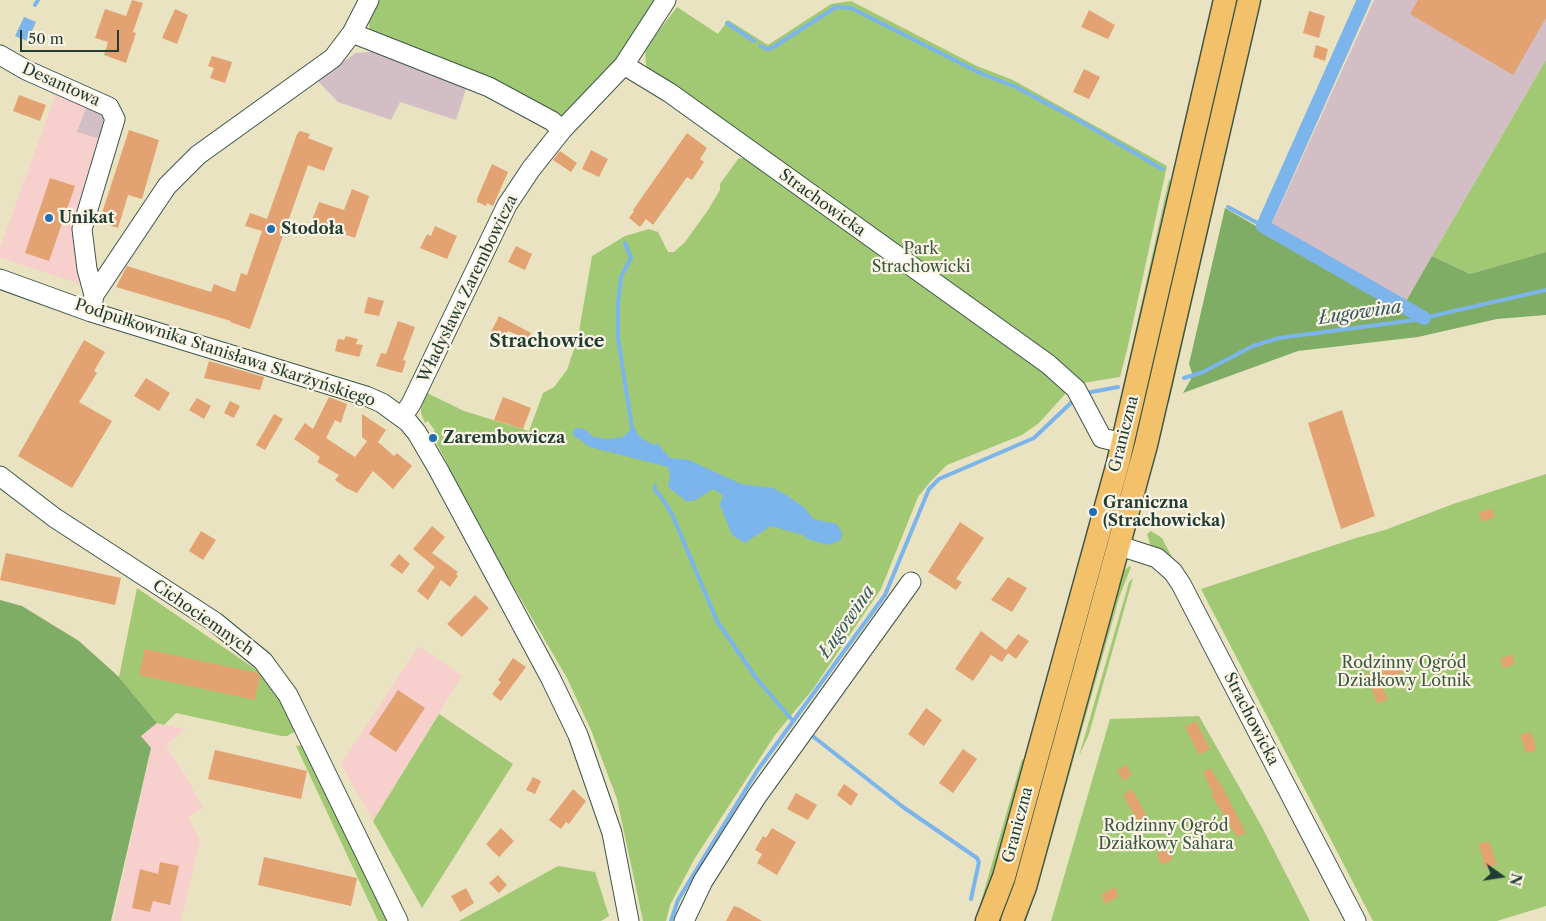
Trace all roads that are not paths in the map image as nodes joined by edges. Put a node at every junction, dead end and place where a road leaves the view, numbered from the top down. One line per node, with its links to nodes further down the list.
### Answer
1 (369, 0): 5 (street)
2 (666, 0): 7 (street, Władysława Zarembowicza)
3 (1225, 0): 12 (main road, Graniczna)
4 (1249, 0): 14 (main road, Graniczna)
5 (352, 33): 8 (street); 10 (street)
6 (0, 55): 10 (street, Desantowa)
7 (624, 65): 8 (street, Władysława Zarembowicza); 12 (street, Strachowicka)
8 (562, 130): 11 (street, Władysława Zarembowicza)
9 (0, 279): 10 (street, Podpułkownika Stanisława Skarżyńskiego)
10 (93, 303): 11 (street, Podpułkownika Stanisława Skarżyńskiego)
11 (402, 417): 17 (street, Podpułkownika Stanisława Skarżyńskiego)
12 (1123, 443): 19 (main road, Graniczna)
13 (0, 476): 16 (street, Cichociemnych)
14 (1120, 546): 20 (main road, Graniczna); 21 (street, Strachowicka)
15 (911, 582): 18 (street)
16 (398, 921)
17 (629, 921)
18 (684, 921)
19 (987, 921)
20 (1012, 921)
21 (1356, 921)

